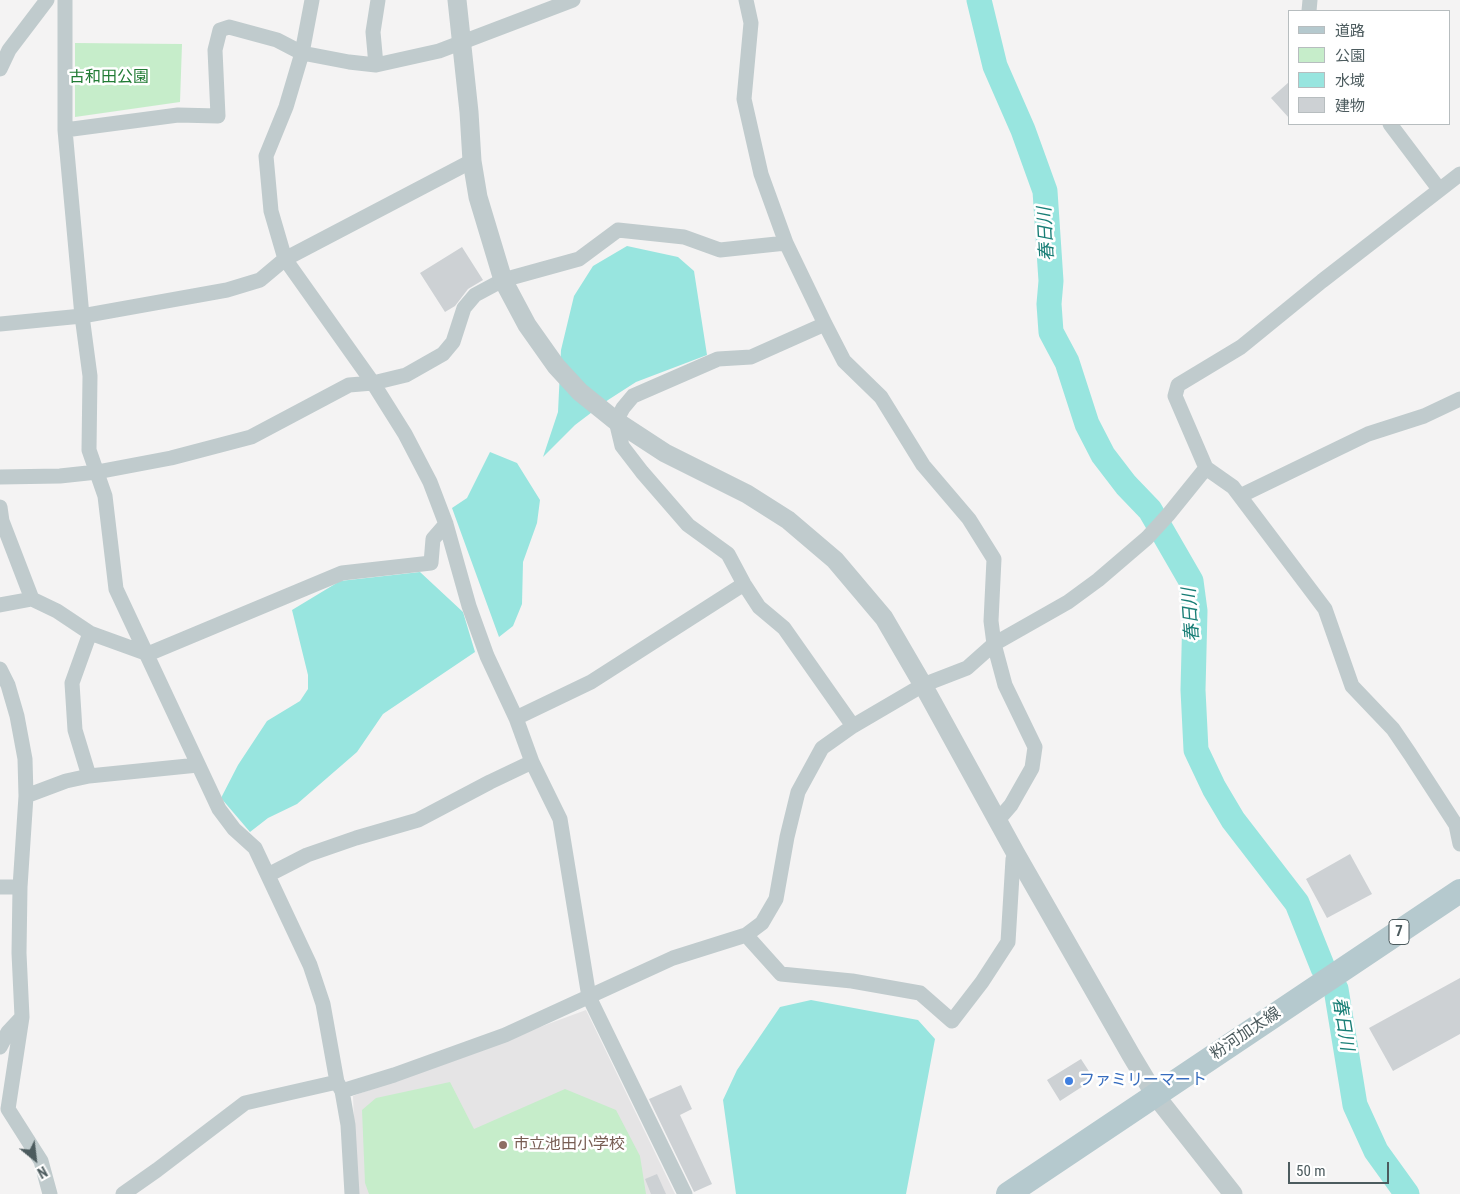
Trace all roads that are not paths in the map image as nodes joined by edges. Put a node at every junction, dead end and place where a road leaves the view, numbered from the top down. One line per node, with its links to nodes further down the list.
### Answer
1 (46, 0): 10 (street)
2 (65, 0): 13 (street)
3 (312, 0): 9 (street)
4 (378, 0): 11 (street)
5 (457, 0): 8 (street)
6 (573, 0): 8 (street)
7 (746, 0): 17 (street)
8 (462, 42): 11 (street); 14 (street)
9 (302, 53): 11 (street); 13 (street); 18 (street)
10 (1, 61)
11 (376, 65)
12 (1391, 125): 16 (street)
13 (65, 130): 20 (street)
14 (472, 161): 18 (street); 19 (street)
15 (1460, 174): 16 (street)
16 (1439, 189): 26 (street)
17 (786, 242): 19 (street); 22 (street)
18 (286, 259): 20 (street); 23 (street)
19 (503, 280): 23 (street); 25 (street)
20 (82, 316): 21 (street); 27 (street)
21 (0, 324)
22 (825, 324): 25 (street); 36 (street)
23 (373, 383): 27 (street); 31 (street)
24 (1460, 399): 29 (street)
25 (616, 421): 32 (street); 39 (street)
26 (1206, 468): 29 (street); 36 (street)
27 (97, 472): 28 (street); 37 (street)
28 (0, 477)
29 (1240, 496): 47 (street)
30 (0, 507): 33 (street)
31 (446, 524): 37 (street); 40 (street)
32 (744, 584): 40 (street); 41 (street)
33 (32, 599): 34 (street); 35 (street)
34 (0, 605)
35 (90, 633): 37 (street); 44 (street)
36 (994, 644): 39 (street); 46 (street)
37 (148, 654): 43 (street)
38 (0, 669): 45 (street)
39 (923, 685): 41 (street); 46 (street)
40 (516, 718): 42 (street)
41 (853, 726): 53 (street)
42 (532, 762): 49 (street); 54 (street)
43 (198, 765): 44 (street); 49 (street)
44 (89, 776): 45 (street)
45 (26, 796): 51 (street)
46 (998, 820): 48 (street)
47 (1460, 844)
48 (1016, 854): 53 (street); 58 (street)
49 (268, 875): 57 (street)
50 (0, 886): 51 (street)
51 (20, 888): 55 (street)
52 (1459, 895): 58 (main road, 粉河加太線 / 7)
53 (746, 934): 54 (street)
54 (589, 997): 57 (street); 62 (street)
55 (22, 1017): 56 (street); 59 (street)
56 (0, 1047)
57 (339, 1087): 60 (street); 61 (street)
58 (1155, 1095): 63 (main road, 粉河加太線 / 7); 64 (street)
59 (50, 1194)
60 (123, 1194)
61 (352, 1194)
62 (685, 1194)
63 (1008, 1194)
64 (1233, 1194)

